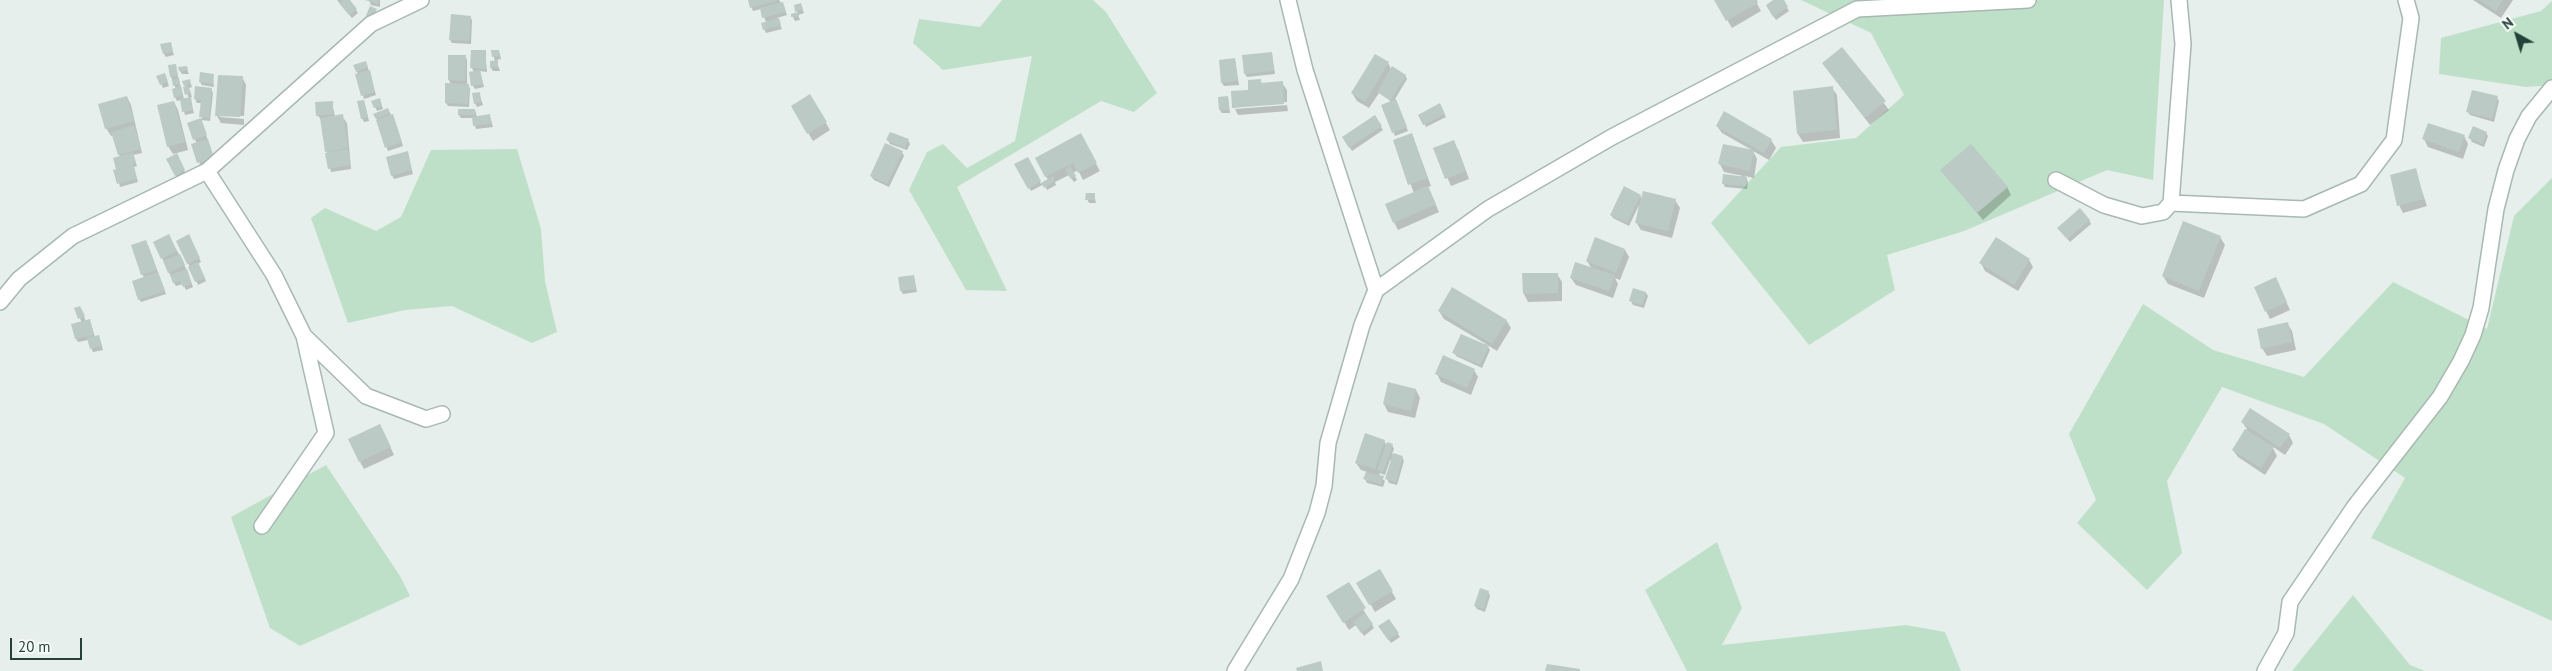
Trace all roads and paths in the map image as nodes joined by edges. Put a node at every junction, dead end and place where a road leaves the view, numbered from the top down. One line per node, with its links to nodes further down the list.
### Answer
1 (421, 0): 7 (street)
2 (1288, 0): 10 (street)
3 (2028, 0): 10 (street)
4 (2179, 0): 9 (street)
5 (2406, 0): 9 (street)
6 (2552, 88): 16 (street)
7 (207, 171): 11 (street); 12 (street)
8 (2056, 180): 9 (street)
9 (2170, 203)
10 (1376, 290): 15 (street)
11 (0, 302)
12 (304, 336): 13 (street); 14 (street)
13 (442, 414)
14 (262, 526)
15 (1235, 671)
16 (2265, 671)

